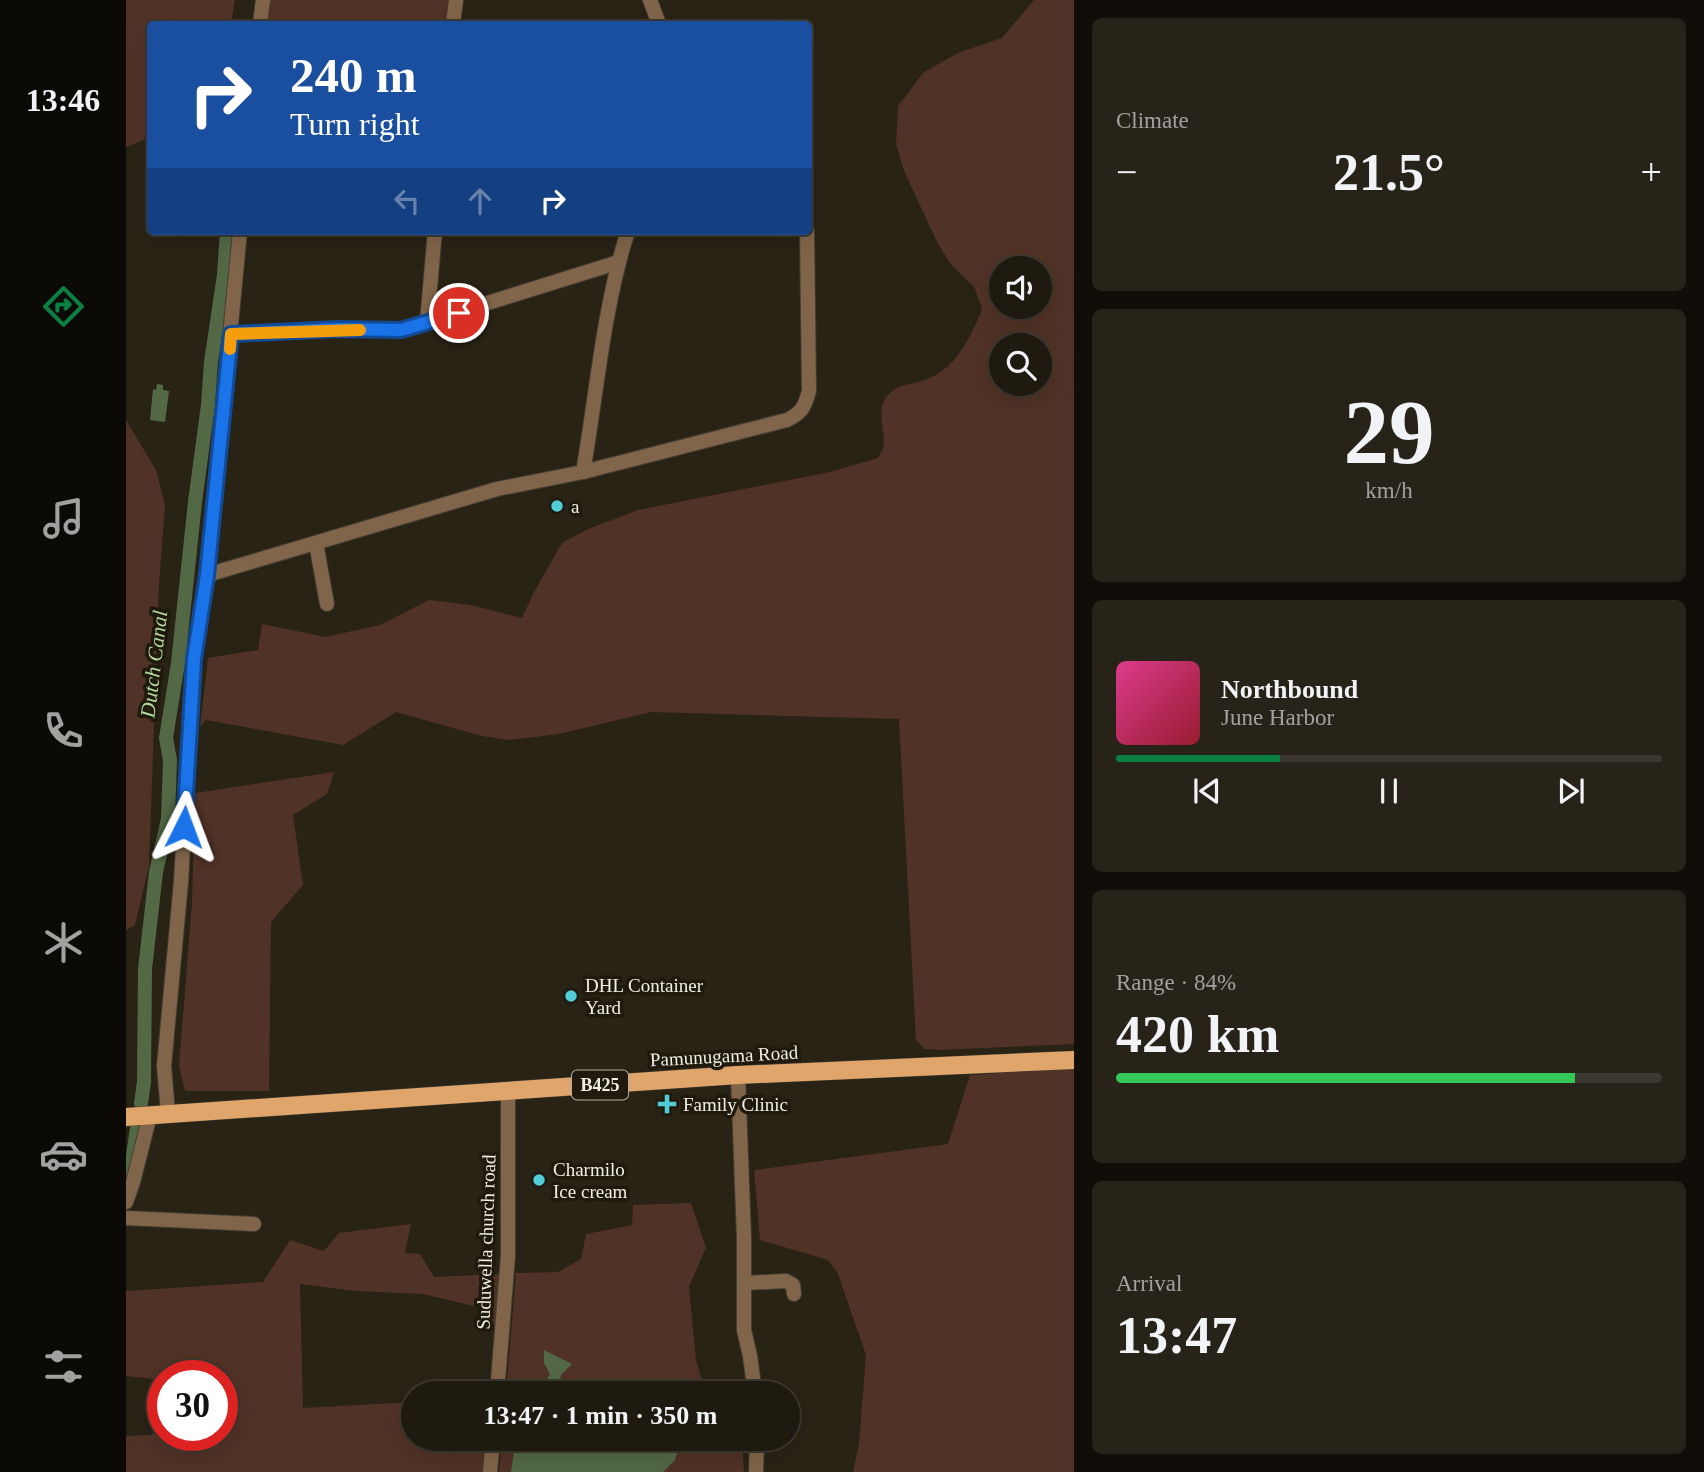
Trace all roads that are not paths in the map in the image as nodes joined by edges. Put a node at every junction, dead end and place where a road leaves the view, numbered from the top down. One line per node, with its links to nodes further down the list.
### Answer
1 (263, 0): 4 (street)
2 (456, 0): 5 (street)
3 (650, 0): 6 (street)
4 (260, 21)
5 (453, 21)
6 (658, 21)
7 (240, 235): 13 (street)
8 (435, 235): 12 (street)
9 (627, 235): 11 (street)
10 (807, 235): 14 (street)
11 (619, 262): 12 (street); 14 (street)
12 (427, 323): 13 (street)
13 (231, 334): 16 (street)
14 (583, 472): 15 (street)
15 (316, 543): 16 (street); 17 (street)
16 (207, 575): 21 (street)
17 (327, 604)
18 (1074, 1060): 19 (main road, Pamunugama Road / B425)
19 (738, 1075): 20 (main road, Pamunugama Road / B425); 26 (street)
20 (508, 1092): 21 (main road, Pamunugama Road / B425); 28 (street, Suduwella church road)
21 (159, 1114): 22 (main road, Pamunugama Road / B425); 23 (street)
22 (126, 1117)
23 (126, 1202)
24 (126, 1218): 25 (street)
25 (254, 1224)
26 (745, 1283): 27 (street); 29 (street)
27 (794, 1294)
28 (498, 1381)
29 (753, 1381)
30 (492, 1451): 32 (street)
31 (757, 1451): 33 (street)
32 (490, 1472)
33 (756, 1472)

